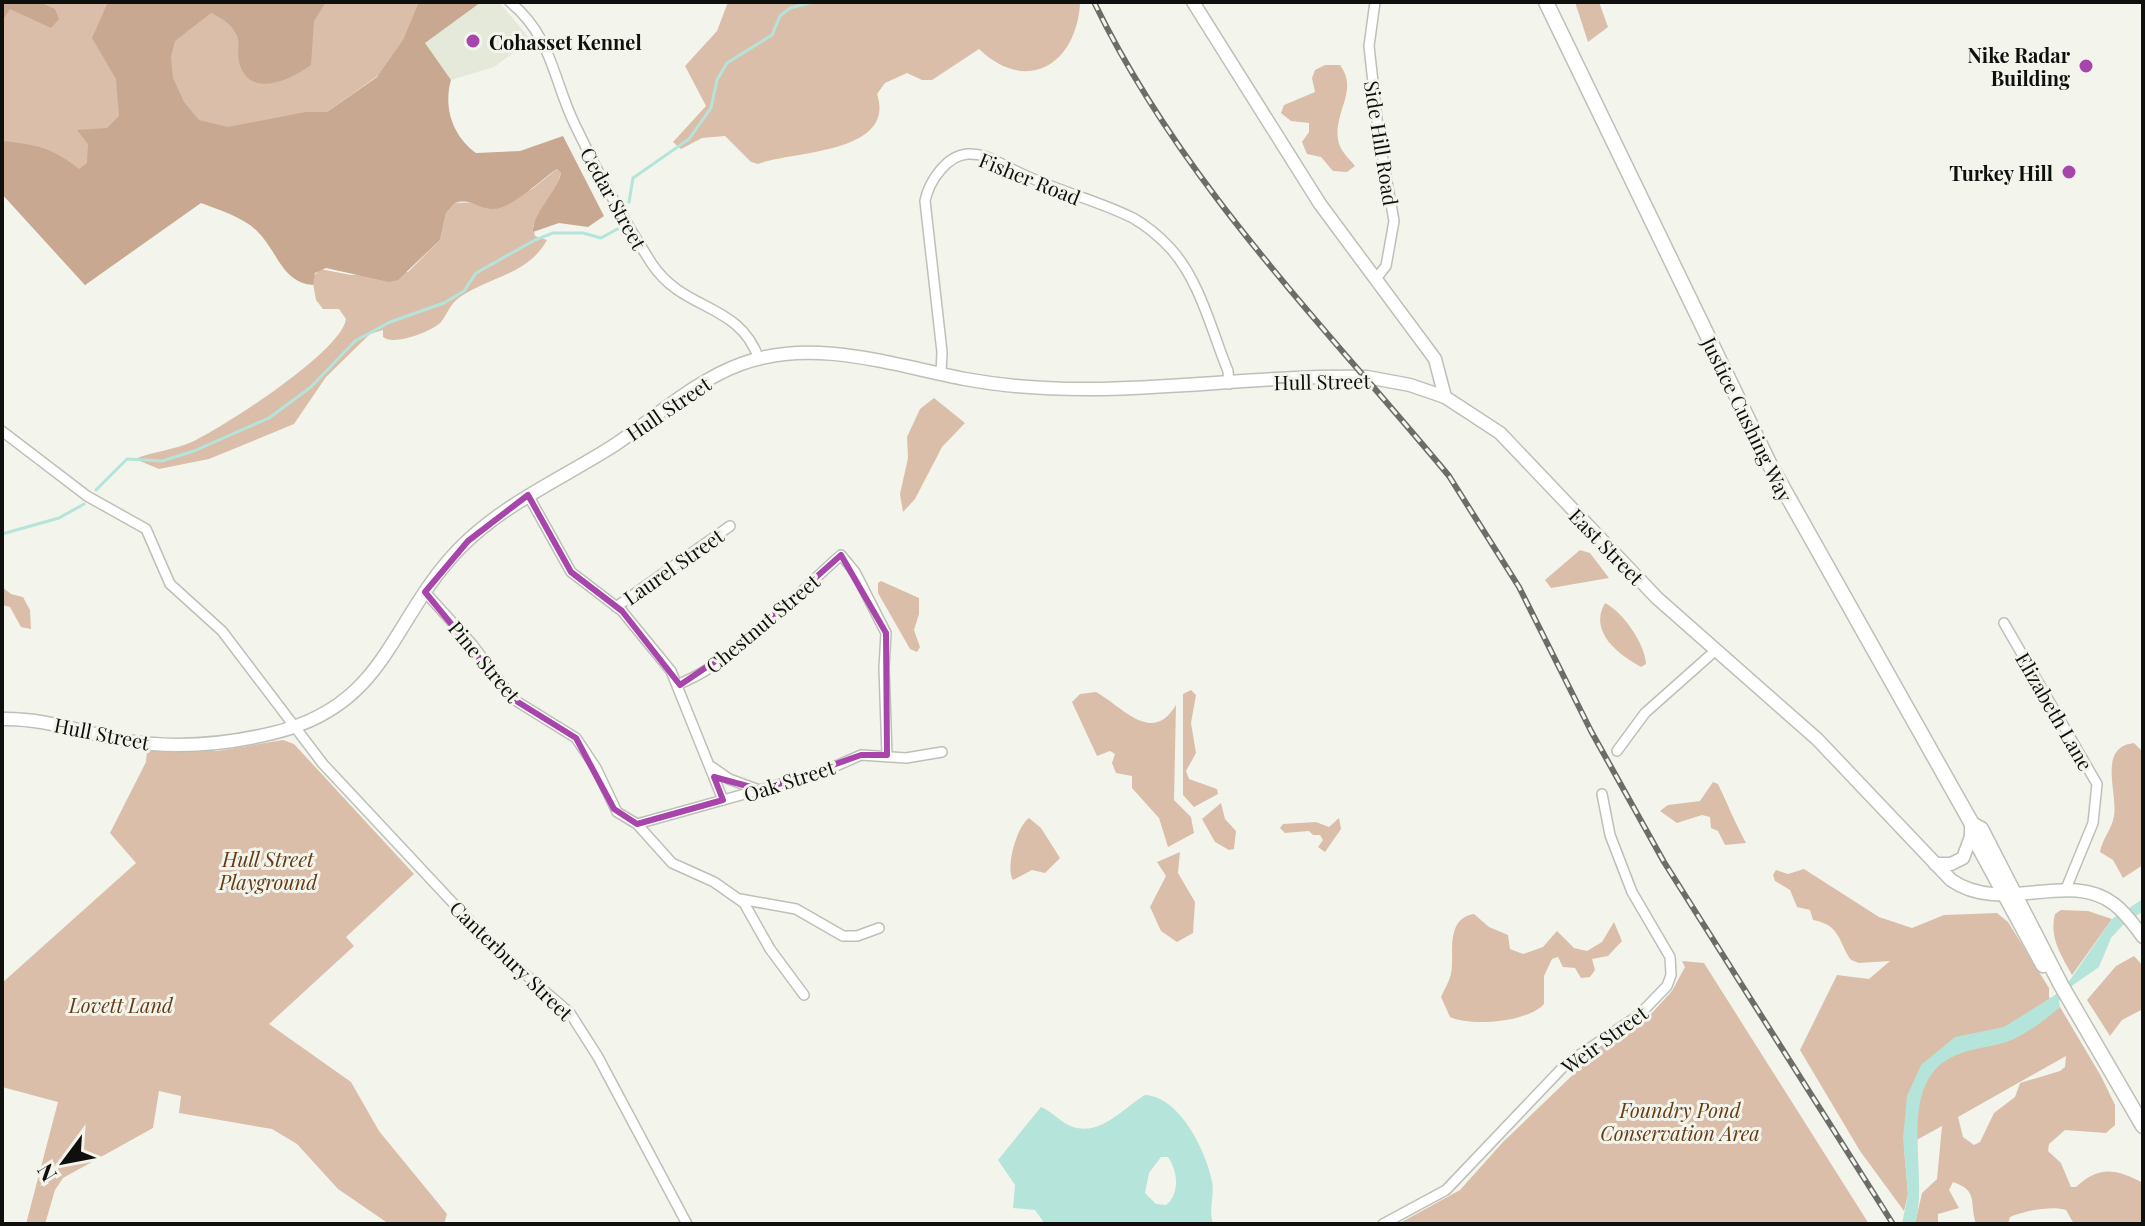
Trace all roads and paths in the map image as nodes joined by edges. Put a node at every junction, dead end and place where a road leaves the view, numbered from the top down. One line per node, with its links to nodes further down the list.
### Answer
1 (510, 2): 6 (street, Cedar Street)
2 (1193, 2): 5 (main road)
3 (1375, 2): 5 (street, Side Hill Road)
4 (1546, 2): 30 (main road, Justice Cushing Way)
5 (1375, 280): 7 (main road)
6 (759, 359): 8 (main road, Hull Street); 13 (main road, Hull Street)
7 (1435, 359): 10 (main road); 11 (main road)
8 (941, 374): 9 (main road, Hull Street); 9 (street, Fisher Road)
9 (1229, 384): 10 (main road, Hull Street)
10 (1422, 389): 11 (main road, Hull Street)
11 (1445, 397): 18 (main road, East Street)
12 (2, 431): 21 (street, Canterbury Street)
13 (528, 495): 15 (main road, Hull Street); 16 (street)
14 (730, 526): 16 (street, Laurel Street)
15 (425, 592): 21 (main road, Hull Street); 29 (street, Pine Street)
16 (616, 607): 19 (street)
17 (2004, 623): 32 (street, Elizabeth Lane)
18 (1716, 650): 22 (street); 31 (main road, East Street)
19 (679, 684): 24 (street, Chestnut Street); 25 (street)
20 (2, 719): 21 (main road, Hull Street)
21 (295, 727): 39 (street, Canterbury Street)
22 (1617, 751)
23 (942, 752): 24 (street, Oak Street)
24 (887, 755): 26 (street, Oak Street)
25 (709, 764): 26 (street); 28 (street)
26 (762, 790): 28 (street, Oak Street)
27 (1602, 794): 40 (street, Weir Street)
28 (723, 800): 29 (street, Oak Street)
29 (637, 824): 34 (street, Pine Street)
30 (1972, 829): 31 (main road); 33 (main road, Justice Cushing Way)
31 (1935, 864): 33 (main road, East Street)
32 (2065, 891): 33 (main road, East Street); 36 (main road, East Street)
33 (2010, 895): 38 (main road, Justice Cushing Way)
34 (740, 899): 35 (street); 37 (street, Pine Street)
35 (879, 928)
36 (2139, 932)
37 (804, 995)
38 (2143, 1126)
39 (687, 1224)
40 (1383, 1224)

